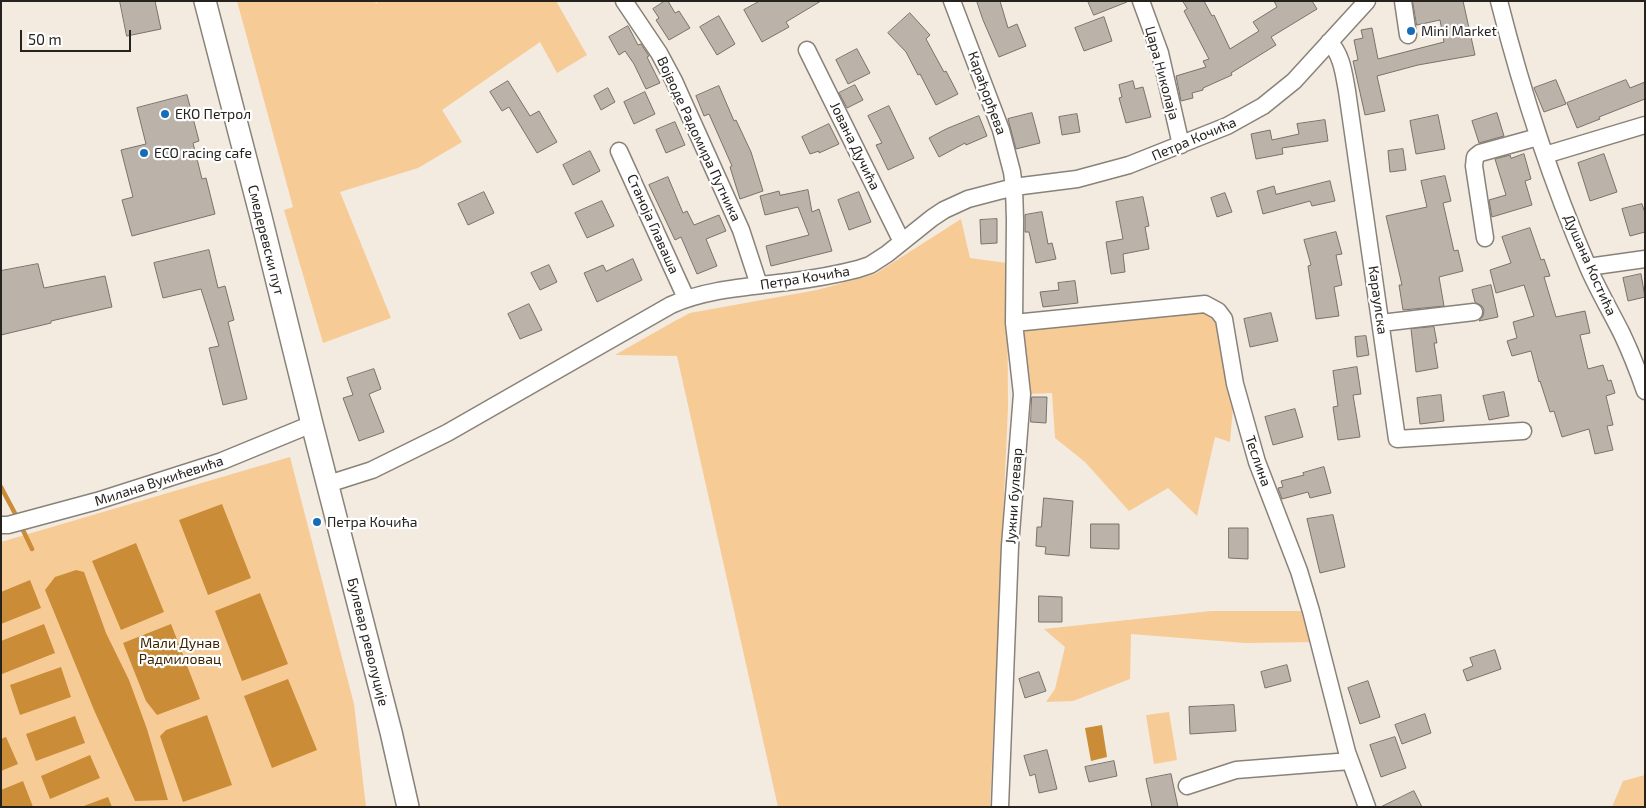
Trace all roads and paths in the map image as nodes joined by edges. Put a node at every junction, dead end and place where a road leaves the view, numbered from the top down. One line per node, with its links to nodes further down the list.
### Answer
1 (205, 1): 28 (main road, Смедеревски пут)
2 (624, 1): 21 (street, Војводе Радомира Путника)
3 (952, 1): 16 (street, Карађорђева)
4 (1141, 1): 13 (street, Цара Николаја)
5 (1367, 1): 9 (street, Петра Кочића)
6 (1403, 1): 8 (street)
7 (1499, 1): 12 (street, Душана Костића)
8 (1408, 35)
9 (1329, 42): 13 (street, Петра Кочића); 25 (street, Караулска)
10 (807, 50): 18 (street, Јована Дучића)
11 (1645, 126): 15 (street)
12 (1538, 137): 15 (street, Душана Костића); 17 (street)
13 (1181, 145): 16 (street, Петра Кочића)
14 (619, 151): 22 (street, Станоја Главаша)
15 (1545, 154): 20 (street, Душана Костића)
16 (1014, 187): 18 (street, Петра Кочића); 24 (street, Јужни булевар)
17 (1485, 238)
18 (902, 242): 21 (street, Петра Кочића)
19 (1645, 259): 20 (street)
20 (1588, 267): 26 (street, Душана Костића)
21 (759, 285): 22 (street, Петра Кочића)
22 (686, 298): 30 (street, Петра Кочића)
23 (1474, 312): 25 (street)
24 (1014, 323): 32 (street, Теслина); 35 (street, Јужни булевар)
25 (1381, 323): 29 (street, Караулска)
26 (1639, 357): 27 (street, Душана Костића)
27 (1645, 390)
28 (312, 424): 30 (main road, Смедеревски пут); 31 (street, Милана Вукићевића)
29 (1523, 431)
30 (328, 481): 34 (main road, Булевар револуције)
31 (13, 523)
32 (1350, 761): 33 (street); 36 (street, Теслина)
33 (1188, 786)
34 (408, 807)
35 (1000, 807)
36 (1367, 807)

